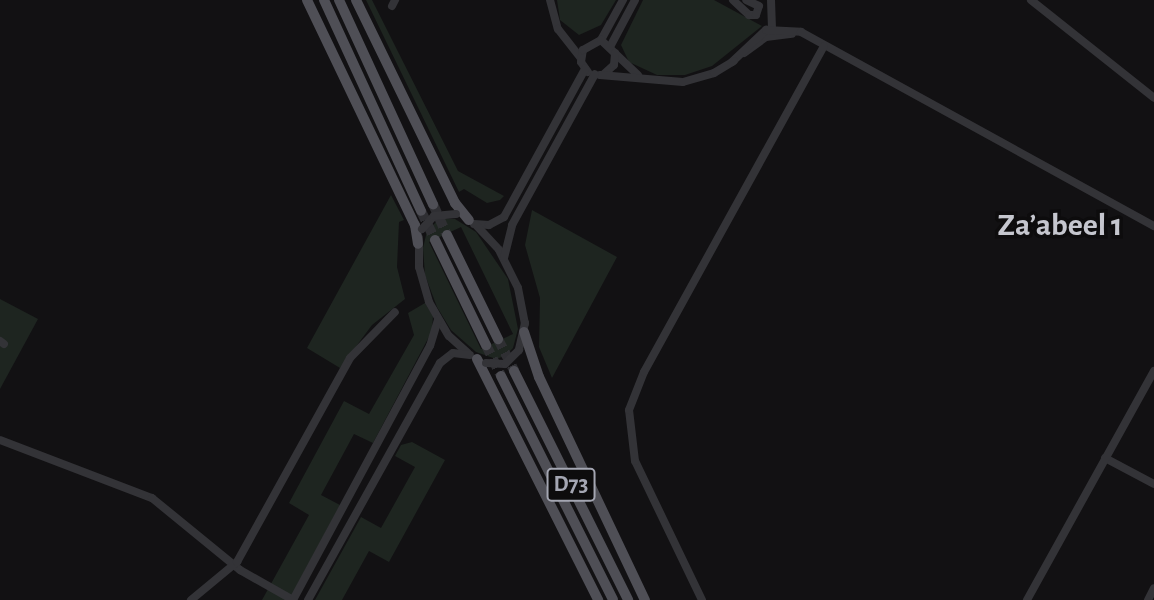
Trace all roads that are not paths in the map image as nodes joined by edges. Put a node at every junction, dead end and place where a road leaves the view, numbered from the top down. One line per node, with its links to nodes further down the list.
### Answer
1 (307, 0): 29 (main road)
2 (324, 0): 24 (main road)
3 (339, 0): 23 (main road)
4 (356, 0): 25 (main road)
5 (551, 0): 13 (street)
6 (624, 0): 14 (street)
7 (635, 0): 17 (street)
8 (733, 0): 9 (street)
9 (746, 0)
10 (771, 0): 12 (street)
11 (1031, 0): 22 (street)
12 (772, 32): 16 (street); 21 (street)
13 (564, 37): 15 (street); 18 (street)
14 (601, 40): 15 (street); 17 (street)
15 (588, 43): 18 (street)
16 (824, 46): 26 (street); 52 (street)
17 (613, 49): 20 (street); 21 (street)
18 (581, 58): 19 (street)
19 (585, 68): 20 (street); 25 (street)
20 (598, 75): 21 (street); 30 (street)
21 (640, 77)
22 (1154, 98)
23 (433, 204)
24 (421, 211)
25 (472, 222): 29 (street, bridge); 30 (street)
26 (1154, 226)
27 (447, 235): 34 (main road)
28 (435, 240): 35 (main road)
29 (418, 244): 32 (street)
30 (504, 258): 33 (street)
31 (396, 312): 43 (street)
32 (438, 320): 36 (street); 46 (street)
33 (524, 332): 36 (street, bridge); 51 (main road)
34 (498, 339)
35 (486, 345)
36 (478, 359): 47 (street); 48 (main road)
37 (514, 371): 50 (main road, D73)
38 (1154, 371): 41 (street)
39 (501, 376): 49 (main road, D73)
40 (0, 440): 43 (street)
41 (1105, 458): 42 (street); 53 (street)
42 (1154, 484)
43 (234, 565): 45 (street); 46 (street)
44 (1154, 589): 54 (street)
45 (191, 600)
46 (293, 600)
47 (308, 600)
48 (598, 600)
49 (613, 600)
50 (628, 600)
51 (645, 600)
52 (702, 600)
53 (1027, 600)
54 (1148, 600)

